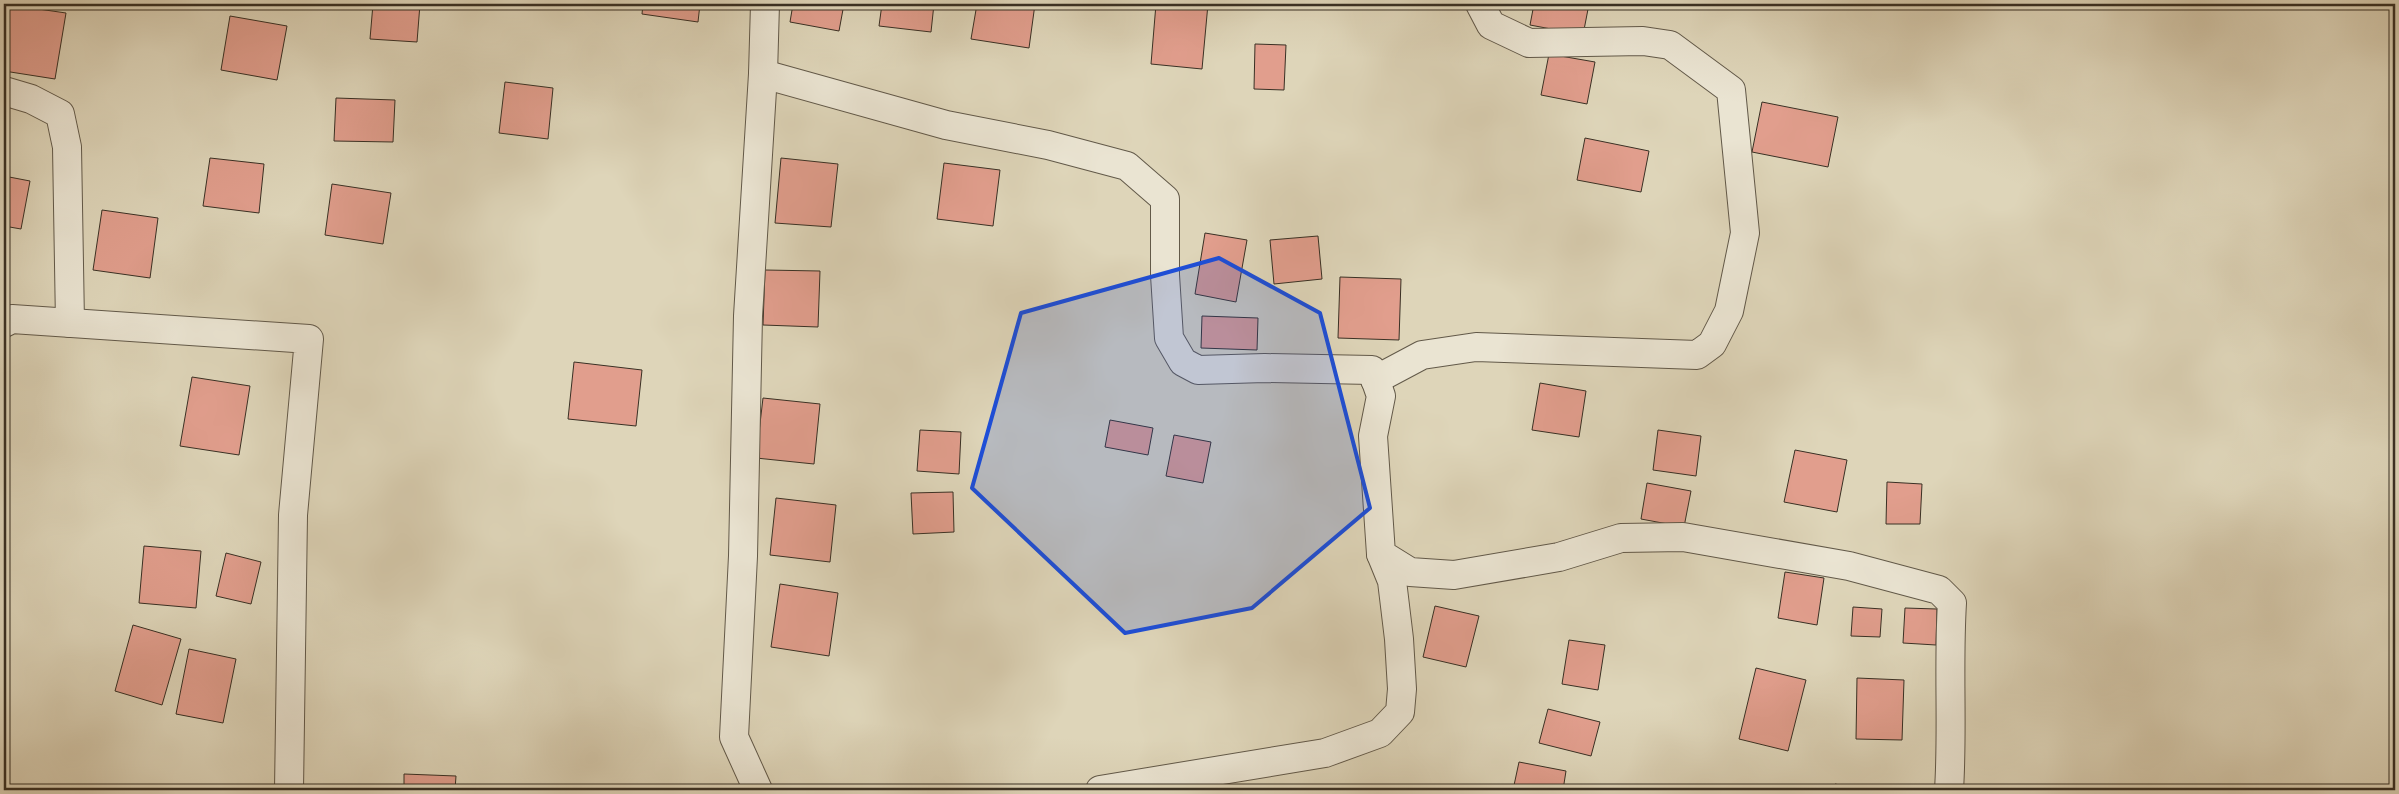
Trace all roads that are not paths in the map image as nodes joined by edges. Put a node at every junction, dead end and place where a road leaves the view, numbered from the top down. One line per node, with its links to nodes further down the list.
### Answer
1 (765, 4): 3 (street)
2 (1480, 4): 7 (street)
3 (763, 74): 7 (street); 10 (street)
4 (4, 91): 5 (street)
5 (70, 322): 6 (street); 9 (street)
6 (4, 323)
7 (1375, 380): 8 (street)
8 (1381, 554): 11 (street); 12 (street)
9 (289, 790)
10 (758, 790)
11 (1100, 790)
12 (1949, 790)

